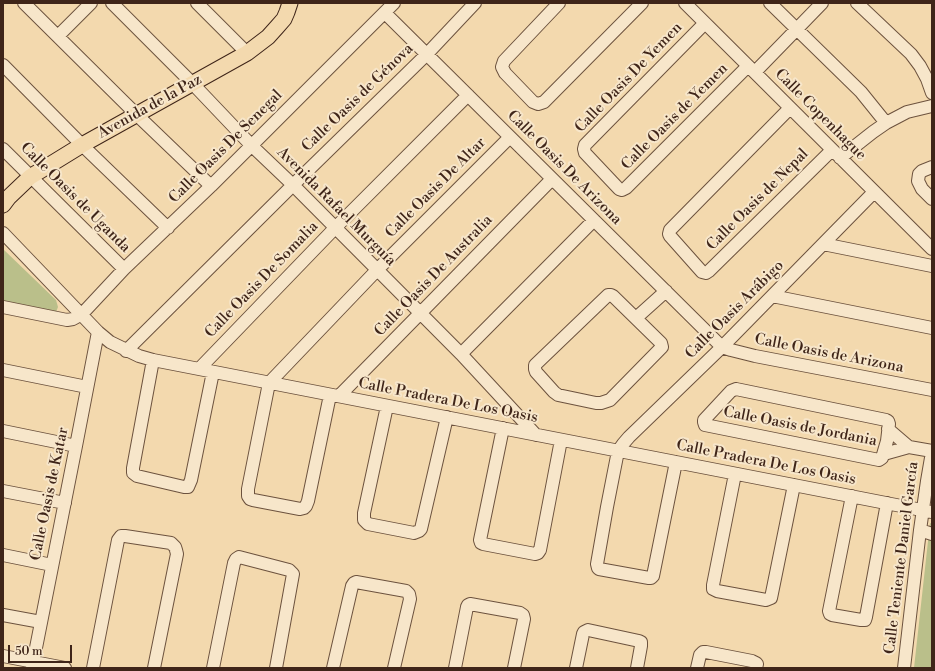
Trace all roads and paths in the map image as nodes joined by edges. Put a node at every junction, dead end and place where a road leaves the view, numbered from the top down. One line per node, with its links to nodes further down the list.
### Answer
1 (24, 3): 17 (street)
2 (90, 3): 17 (street)
3 (112, 3): 22 (street, Avenida Rafael Murguía)
4 (197, 3): 18 (street)
5 (394, 3): 14 (street, Calle Oasis De Senegal)
6 (475, 3): 19 (street, Calle Oasis de Génova)
7 (559, 3): 8 (street)
8 (642, 3)
9 (685, 3): 15 (street, Calle Copenhague)
10 (770, 3): 16 (street)
11 (822, 3): 16 (street, Calle Oasis de Yemen)
12 (857, 3): 23 (street)
13 (285, 6): 18 (main road, Avenida de la Paz)
14 (385, 13): 19 (street, Calle Oasis De Arizona); 31 (street, Calle Oasis De Senegal)
15 (705, 23): 21 (street, Calle Copenhague); 39 (street, Calle Oasis De Yemen)
16 (796, 29): 21 (street, Calle Oasis de Yemen); 28 (street)
17 (58, 36): 27 (street)
18 (248, 53): 22 (main road, Avenida de la Paz)
19 (426, 54): 24 (street, Calle Oasis De Arizona); 37 (street, Calle Oasis de Génova)
20 (3, 65): 30 (street)
21 (752, 69): 26 (street, Calle Copenhague); 39 (street, Calle Oasis de Yemen)
22 (193, 84): 27 (main road, Avenida de la Paz); 31 (street, Avenida Rafael Murguía)
23 (932, 93)
24 (468, 95): 29 (street, Calle Oasis De Arizona); 45 (street, Calle Oasis De Somalia)
25 (932, 106): 28 (street, Calle Oasis de Nepal)
26 (790, 108): 33 (street, Calle Copenhague); 33 (street, Calle Oasis de Nepal)
27 (137, 115): 30 (main road, Avenida de la Paz); 38 (street)
28 (886, 123): 33 (street, Calle Oasis de Nepal)
29 (510, 137): 36 (street, Calle Oasis De Arizona); 51 (street, Calle Oasis De Altar)
30 (82, 145): 35 (main road, Avenida de la Paz); 44 (street)
31 (252, 145): 37 (street, Avenida Rafael Murguía); 38 (street, Calle Oasis De Senegal)
32 (3, 149): 35 (street, Calle Oasis de Uganda)
33 (836, 154): 40 (street, Calle Copenhague)
34 (932, 167): 41 (street)
35 (30, 177): 42 (main road, Avenida de la Paz); 50 (street, Calle Oasis de Uganda)
36 (552, 179): 43 (street, Calle Oasis De Arizona); 55 (street, Calle Oasis De Australia)
37 (293, 185): 45 (street, Avenida Rafael Murguía); 61 (street, Calle Oasis de Génova)
38 (211, 186): 44 (street, Calle Oasis De Senegal)
39 (622, 190)
40 (874, 192): 47 (street, Calle Oasis Arábigo); 48 (street, Calle Copenhague)
41 (932, 199)
42 (3, 205)
43 (594, 220): 52 (street, Calle Oasis De Arizona); 62 (street)
44 (168, 228): 50 (street, Calle Oasis De Senegal)
45 (335, 228): 51 (street, Avenida Rafael Murguía); 64 (street, Calle Oasis De Somalia)
46 (3, 233): 56 (street, Calle Pradera De Los Oasis)
47 (823, 244): 49 (street); 53 (street, Calle Oasis Arábigo)
48 (932, 249)
49 (932, 266)
50 (124, 269): 56 (street, Calle Oasis De Senegal)
51 (376, 270): 55 (street, Avenida Rafael Murguía); 67 (street, Calle Oasis De Altar)
52 (666, 291): 57 (street); 60 (street, Calle Oasis De Arizona)
53 (772, 296): 58 (street); 60 (street, Calle Oasis Arábigo)
54 (3, 307): 56 (street)
55 (420, 313): 62 (street, Avenida Rafael Murguía); 70 (street, Calle Oasis De Australia)
56 (82, 314): 59 (street, Calle Pradera De Los Oasis)
57 (636, 318): 57 (street)
58 (932, 328)
59 (98, 332): 61 (street, Calle Pradera De Los Oasis); 68 (street, Calle Oasis de Katar)
60 (722, 346): 69 (street, Calle Oasis de Arizona); 80 (street, Calle Oasis Arábigo)
61 (126, 351): 63 (street, Calle Pradera De Los Oasis)
62 (461, 354): 76 (street, Avenida Rafael Murguía)
63 (153, 360): 64 (street, Calle Pradera De Los Oasis); 66 (street)
64 (199, 369): 66 (street, Calle Pradera De Los Oasis)
65 (3, 370): 68 (street)
66 (213, 372): 67 (street, Calle Pradera De Los Oasis)
67 (269, 383): 70 (street, Calle Pradera De Los Oasis); 70 (street)
68 (88, 387): 78 (street, Calle Oasis de Katar)
69 (932, 390)
70 (334, 395): 71 (street, Calle Pradera De Los Oasis)
71 (387, 406): 72 (street, Calle Pradera De Los Oasis); 72 (street)
72 (447, 418): 73 (street, Calle Pradera De Los Oasis)
73 (503, 428): 76 (street, Calle Pradera De Los Oasis); 77 (street)
74 (888, 429): 79 (street, Calle Oasis de Jordania); 82 (street, Calle Oasis de Jordania); 82 (street, Calle Oasis de Jordania)
75 (3, 431): 78 (street)
76 (536, 435): 77 (street, Calle Pradera De Los Oasis)
77 (561, 440): 80 (street, Calle Pradera De Los Oasis)
78 (76, 446): 88 (street, Calle Oasis de Katar)
79 (910, 447): 81 (street, Calle Oasis de Jordania); 82 (street, Calle Oasis de Jordania)
80 (618, 451): 83 (street, Calle Pradera De Los Oasis); 83 (street)
81 (932, 452): 90 (street, Calle Teniente Daniel García)
82 (884, 454)
83 (676, 462): 84 (street, Calle Pradera De Los Oasis)
84 (735, 474): 85 (street, Calle Pradera De Los Oasis); 85 (street)
85 (794, 485): 87 (street, Calle Pradera De Los Oasis)
86 (3, 491): 88 (street)
87 (852, 496): 89 (street, Calle Pradera De Los Oasis); 89 (street)
88 (65, 503): 94 (street, Calle Oasis de Katar)
89 (887, 503): 90 (street, Calle Pradera De Los Oasis)
90 (927, 511): 91 (street, Calle Teniente Daniel García)
91 (920, 530): 92 (street); 112 (street, Calle Teniente Daniel García)
92 (932, 534)
93 (3, 555): 94 (street)
94 (52, 565): 96 (street, Calle Oasis de Katar)
95 (3, 615): 96 (street)
96 (41, 622): 98 (street, Calle Oasis de Katar)
97 (3, 656): 98 (street)
98 (32, 665): 99 (street)
99 (65, 668)
100 (93, 668): 101 (street)
101 (154, 668)
102 (214, 668): 103 (street)
103 (276, 668)
104 (333, 668): 105 (street)
105 (394, 668)
106 (455, 668): 107 (street)
107 (514, 668)
108 (576, 668): 109 (street)
109 (637, 668)
110 (697, 668): 111 (street)
111 (756, 668)
112 (904, 668)

